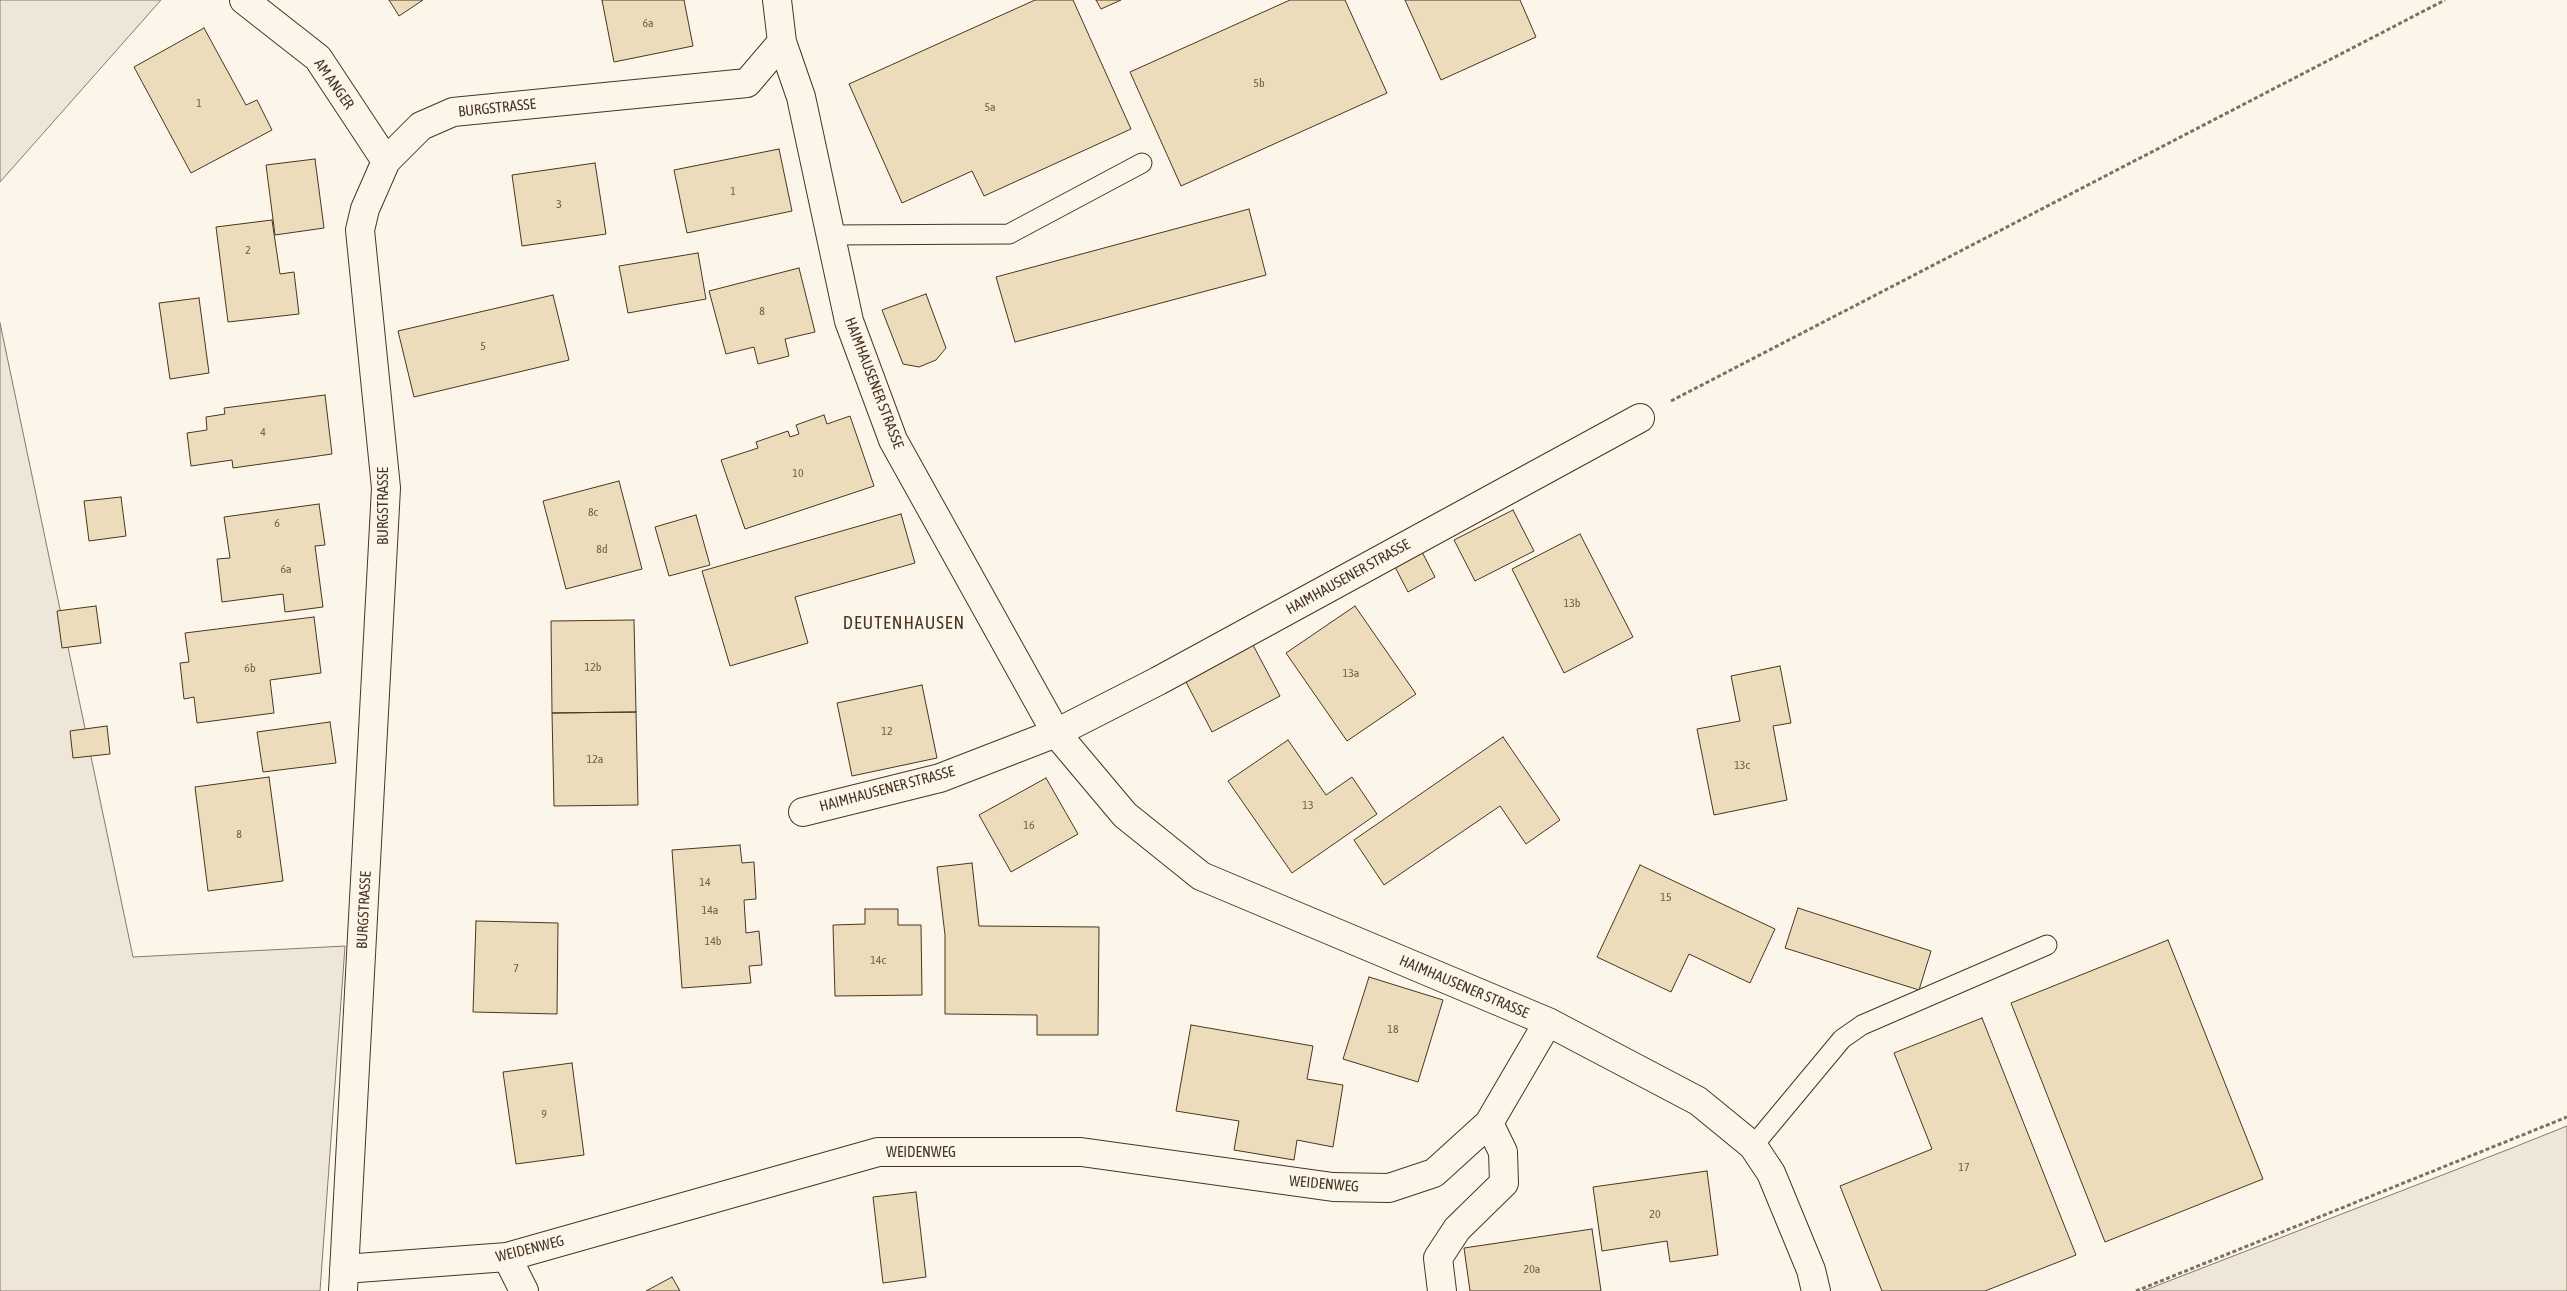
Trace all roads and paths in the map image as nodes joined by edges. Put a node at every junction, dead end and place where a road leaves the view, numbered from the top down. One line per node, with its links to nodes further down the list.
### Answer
1 (244, 0): 5 (street, AM ANGER)
2 (777, 0): 4 (street, HAIMHAUSENER STRASSE)
3 (2445, 0): 8 (path)
4 (782, 42): 5 (street, BURGSTRASSE); 7 (street, HAIMHAUSENER STRASSE)
5 (386, 161): 17 (street, BURGSTRASSE)
6 (1142, 163): 7 (lane)
7 (830, 235): 9 (street, HAIMHAUSENER STRASSE)
8 (1640, 418): 9 (street, HAIMHAUSENER STRASSE)
9 (1056, 733): 10 (street, HAIMHAUSENER STRASSE); 12 (street, HAIMHAUSENER STRASSE)
10 (803, 812)
11 (2047, 945): 15 (lane)
12 (1548, 1022): 14 (street, WEIDENWEG); 15 (street, HAIMHAUSENER STRASSE)
13 (2567, 1117): 21 (path)
14 (1489, 1123): 16 (street, WEIDENWEG); 19 (street)
15 (1753, 1146): 20 (street, HAIMHAUSENER STRASSE)
16 (507, 1258): 17 (street, WEIDENWEG); 18 (street)
17 (344, 1280)
18 (524, 1291)
19 (1442, 1291)
20 (1816, 1291)
21 (2136, 1291)

